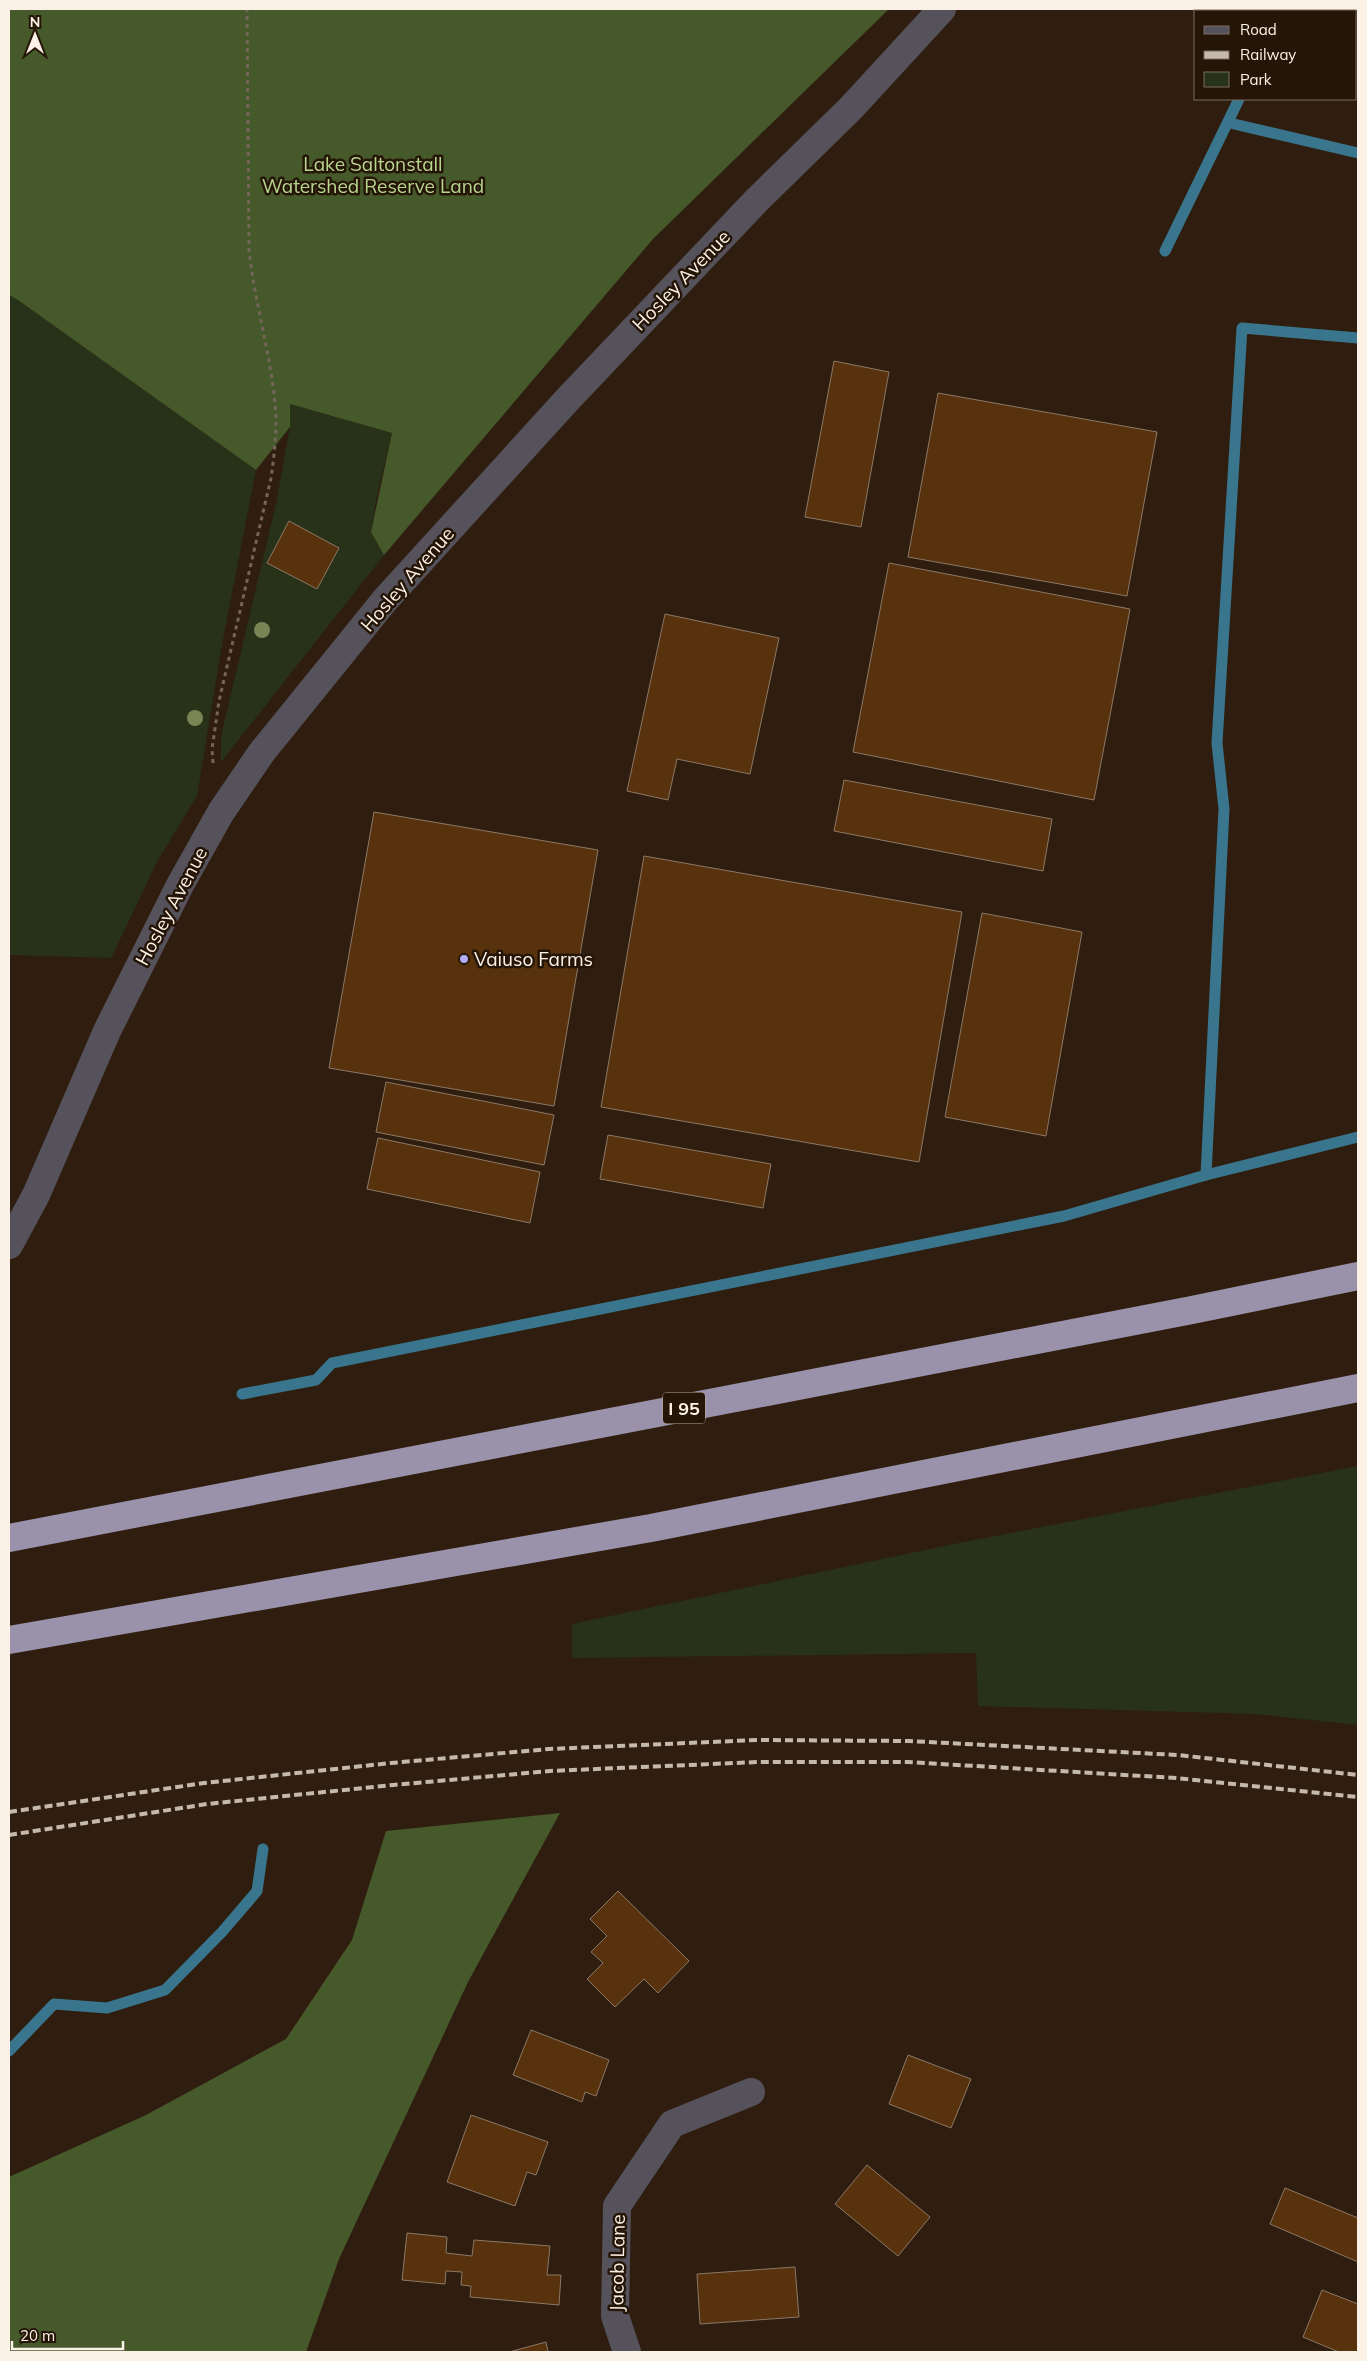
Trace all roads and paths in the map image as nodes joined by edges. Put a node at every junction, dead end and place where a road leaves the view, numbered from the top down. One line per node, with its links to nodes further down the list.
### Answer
1 (247, 9): 3 (path)
2 (942, 9): 3 (street, Hosley Avenue)
3 (222, 812): 4 (street, Hosley Avenue)
4 (9, 1245)
5 (1358, 1276): 7 (highway, I 95)
6 (1358, 1388): 8 (highway)
7 (9, 1538)
8 (9, 1640)
9 (751, 2092): 10 (street, Jacob Lane)
10 (627, 2352)

